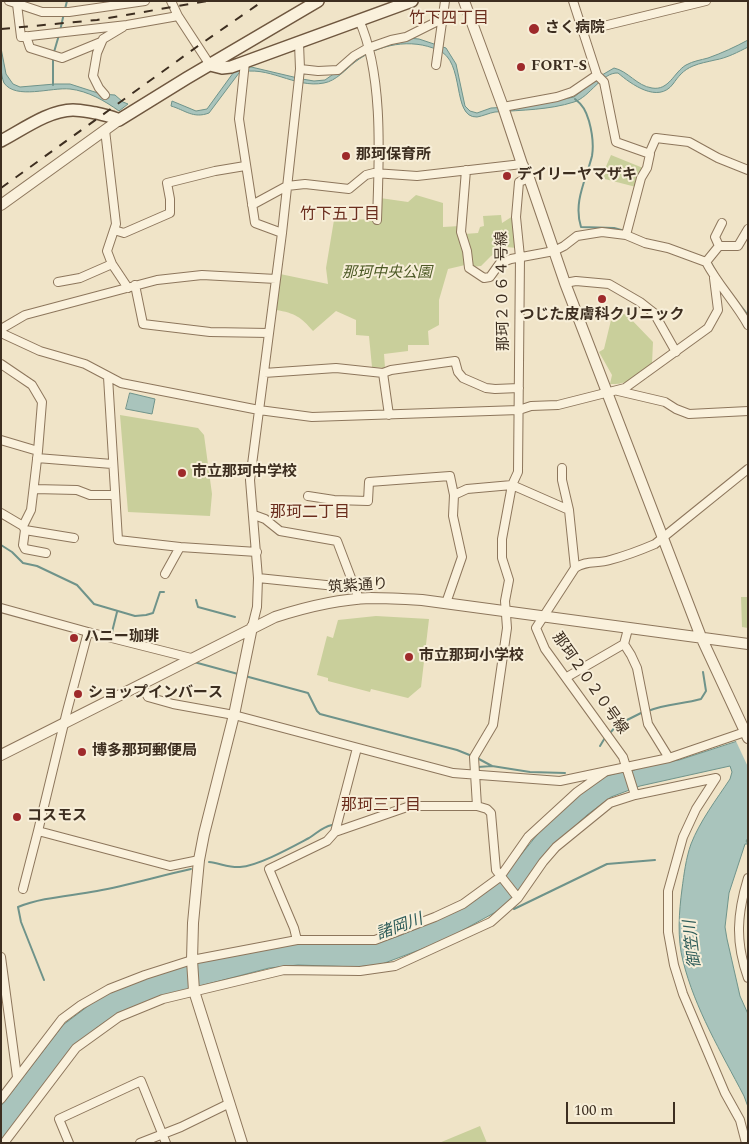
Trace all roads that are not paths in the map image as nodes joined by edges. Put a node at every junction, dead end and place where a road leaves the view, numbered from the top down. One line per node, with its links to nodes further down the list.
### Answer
1 (145, 1): 9 (street)
2 (171, 1): 10 (street)
3 (318, 1): 19 (main road)
4 (412, 1): 12 (main road)
5 (444, 1): 11 (street)
6 (464, 1): 25 (street)
7 (573, 1): 14 (street)
8 (706, 1): 14 (street)
9 (11, 2): 15 (street)
10 (178, 16): 13 (street); 19 (street)
11 (442, 19): 18 (street); 20 (street)
12 (359, 20): 17 (main road); 18 (street)
13 (127, 25): 15 (street); 16 (street)
14 (583, 31): 23 (street)
15 (26, 36): 16 (street)
16 (101, 42): 24 (street)
17 (299, 42): 21 (main road); 22 (street)
18 (368, 48): 22 (street); 34 (street)
19 (210, 65): 21 (main road); 26 (main road)
20 (436, 66)
21 (244, 68): 31 (street)
22 (300, 69): 36 (street)
23 (597, 75): 25 (street); 29 (street)
24 (105, 95)
25 (503, 107): 30 (street)
26 (119, 120): 27 (street); 28 (main road)
27 (105, 130): 37 (street); 42 (street)
28 (1, 142)
29 (649, 154): 33 (street); 44 (street)
30 (522, 164): 32 (street); 35 (street)
31 (245, 166): 38 (street); 42 (street)
32 (466, 170): 34 (street); 47 (street)
33 (748, 170)
34 (378, 174): 36 (street); 39 (street)
35 (529, 178): 46 (street); 47 (street, 那珂２０６４号線)
36 (287, 186): 38 (street); 43 (street)
37 (1, 205)
38 (252, 205): 43 (street)
39 (377, 220)
40 (722, 223): 45 (street)
41 (748, 229): 45 (street)
42 (114, 230): 49 (street)
43 (282, 233): 51 (street)
44 (626, 235): 46 (street); 48 (street)
45 (719, 246): 48 (street)
46 (554, 251): 47 (street); 53 (street)
47 (520, 257): 63 (street, 那珂２０６４号線)
48 (706, 262): 50 (street)
49 (112, 264): 52 (street); 54 (street)
50 (714, 278): 55 (street); 58 (street)
51 (276, 279): 54 (street); 57 (street)
52 (58, 282)
53 (565, 283): 58 (street); 65 (street)
54 (132, 286): 56 (street); 57 (street)
55 (748, 326)
56 (1, 331): 62 (street)
57 (269, 333): 60 (street)
58 (676, 352): 64 (street)
59 (1, 364): 71 (street)
60 (264, 373): 61 (street); 66 (street)
61 (383, 373): 63 (street); 69 (street)
62 (108, 377): 66 (street); 72 (street)
63 (519, 388): 67 (street, 那珂２０６４号線)
64 (618, 390): 65 (street); 68 (street)
65 (606, 393): 67 (street); 85 (street)
66 (259, 410): 69 (street); 82 (street)
67 (519, 410): 69 (street); 75 (street, 那珂２０６４号線)
68 (748, 411)
69 (389, 415)
70 (1, 440): 71 (street)
71 (38, 455): 72 (street); 76 (street)
72 (112, 464): 77 (street)
73 (562, 468): 80 (street)
74 (748, 469): 85 (street)
75 (512, 485): 79 (street); 80 (street); 96 (street, 那珂２０６４号線)
76 (34, 489): 77 (street); 83 (street)
77 (114, 495): 86 (street)
78 (308, 496): 79 (street)
79 (454, 496): 94 (street)
80 (569, 510): 89 (street)
81 (1, 513): 83 (street)
82 (254, 515): 87 (street); 92 (street)
83 (24, 528): 84 (street); 88 (street)
84 (74, 538)
85 (662, 538): 89 (street); 101 (street)
86 (180, 547): 87 (street); 90 (street)
87 (257, 552): 91 (street)
88 (46, 553)
89 (575, 568): 97 (street)
90 (165, 574)
91 (258, 578): 92 (street); 98 (street)
92 (355, 588): 93 (street)
93 (359, 599): 94 (street, 筑紫通り); 98 (street, 筑紫通り)
94 (446, 603): 96 (street, 筑紫通り)
95 (1, 608): 100 (street)
96 (506, 612): 97 (street, 筑紫通り); 115 (street, 那珂２０６４号線)
97 (543, 617): 99 (street, 筑紫通り); 105 (street, 那珂２０２０号線)
98 (252, 627): 104 (street, 筑紫通り); 107 (street)
99 (628, 629): 101 (street, 筑紫通り); 102 (street)
100 (88, 632): 104 (street); 108 (street)
101 (701, 637): 103 (street, 筑紫通り); 109 (street)
102 (624, 644): 105 (street); 112 (street)
103 (748, 644)
104 (191, 658): 106 (street, 筑紫通り)
105 (567, 677): 113 (street, 那珂２０２０号線)
106 (141, 684): 107 (street); 108 (street, 筑紫通り)
107 (234, 715): 110 (street); 120 (street)
108 (64, 723): 111 (street, 筑紫通り); 118 (street)
109 (746, 735): 112 (street)
110 (357, 748): 115 (street); 119 (street)
111 (1, 755)
112 (669, 758): 113 (street)
113 (627, 767): 114 (street); 116 (street, 那珂２０２０号線)
114 (605, 772): 115 (street); 121 (street)
115 (476, 775): 117 (street, 那珂２０６４号線)
116 (635, 793): 124 (street); 140 (street)
117 (477, 806): 119 (street); 121 (street)
118 (38, 831): 120 (street); 123 (street)
119 (336, 832): 125 (street)
120 (199, 860): 127 (street)
121 (500, 877): 124 (street); 125 (street)
122 (748, 878): 128 (street)
123 (23, 890)
124 (518, 898): 130 (street)
125 (297, 940): 127 (street)
126 (1, 957): 129 (street)
127 (192, 960): 130 (street); 131 (street)
128 (748, 978)
129 (3, 981): 131 (street)
130 (194, 991): 133 (street); 135 (street)
131 (17, 1077): 132 (street)
132 (1, 1099)
133 (230, 1103): 134 (street); 139 (street)
134 (163, 1134): 136 (street); 137 (street); 138 (street)
135 (4, 1143)
136 (69, 1143)
137 (140, 1143)
138 (166, 1143)
139 (242, 1143)
140 (746, 1143)

